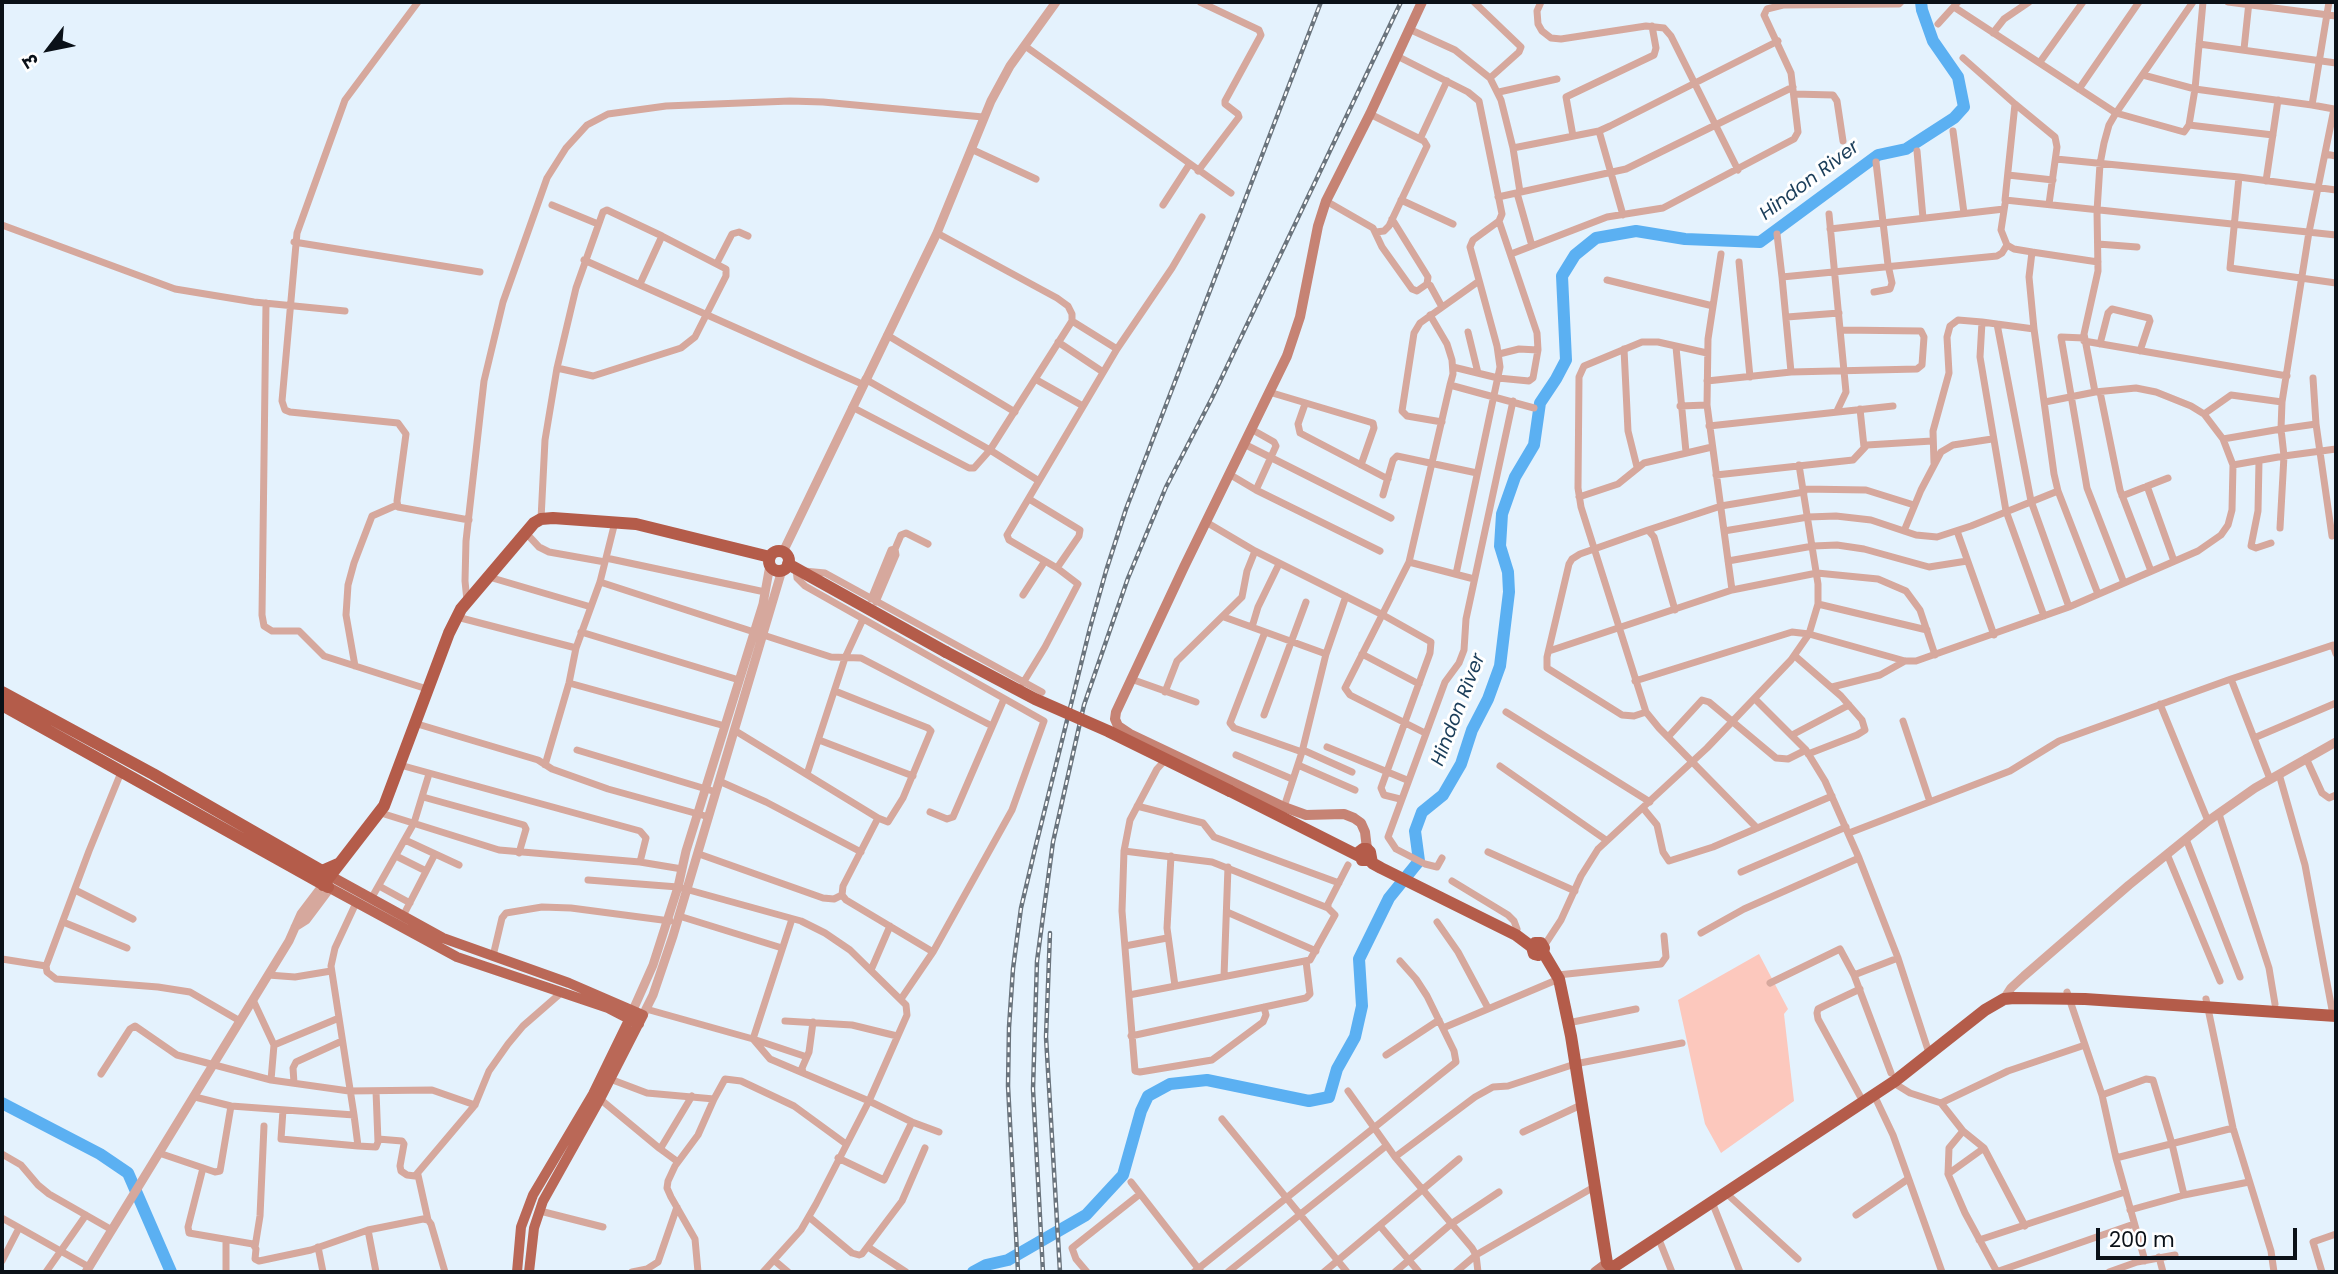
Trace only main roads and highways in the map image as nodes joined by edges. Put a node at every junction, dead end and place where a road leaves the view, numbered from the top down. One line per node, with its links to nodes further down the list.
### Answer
1 (1422, 2): 6 (main road)
2 (2, 692): 4 (highway)
3 (2, 705): 4 (highway)
4 (124, 766): 7 (highway)
5 (364, 834): 6 (highway, bridge); 7 (highway); 7 (highway)
6 (1366, 854): 8 (highway)
7 (329, 880): 12 (main road); 12 (main road)
8 (1469, 912): 9 (highway); 9 (highway)
9 (1539, 949): 14 (highway)
10 (2206, 1003): 11 (highway); 11 (highway); 13 (highway)
11 (2335, 1012)
12 (638, 1016): 15 (main road); 16 (main road)
13 (1893, 1077): 14 (highway); 14 (highway)
14 (1609, 1268): 17 (main road)
15 (517, 1272)
16 (530, 1272)
17 (1595, 1272)

